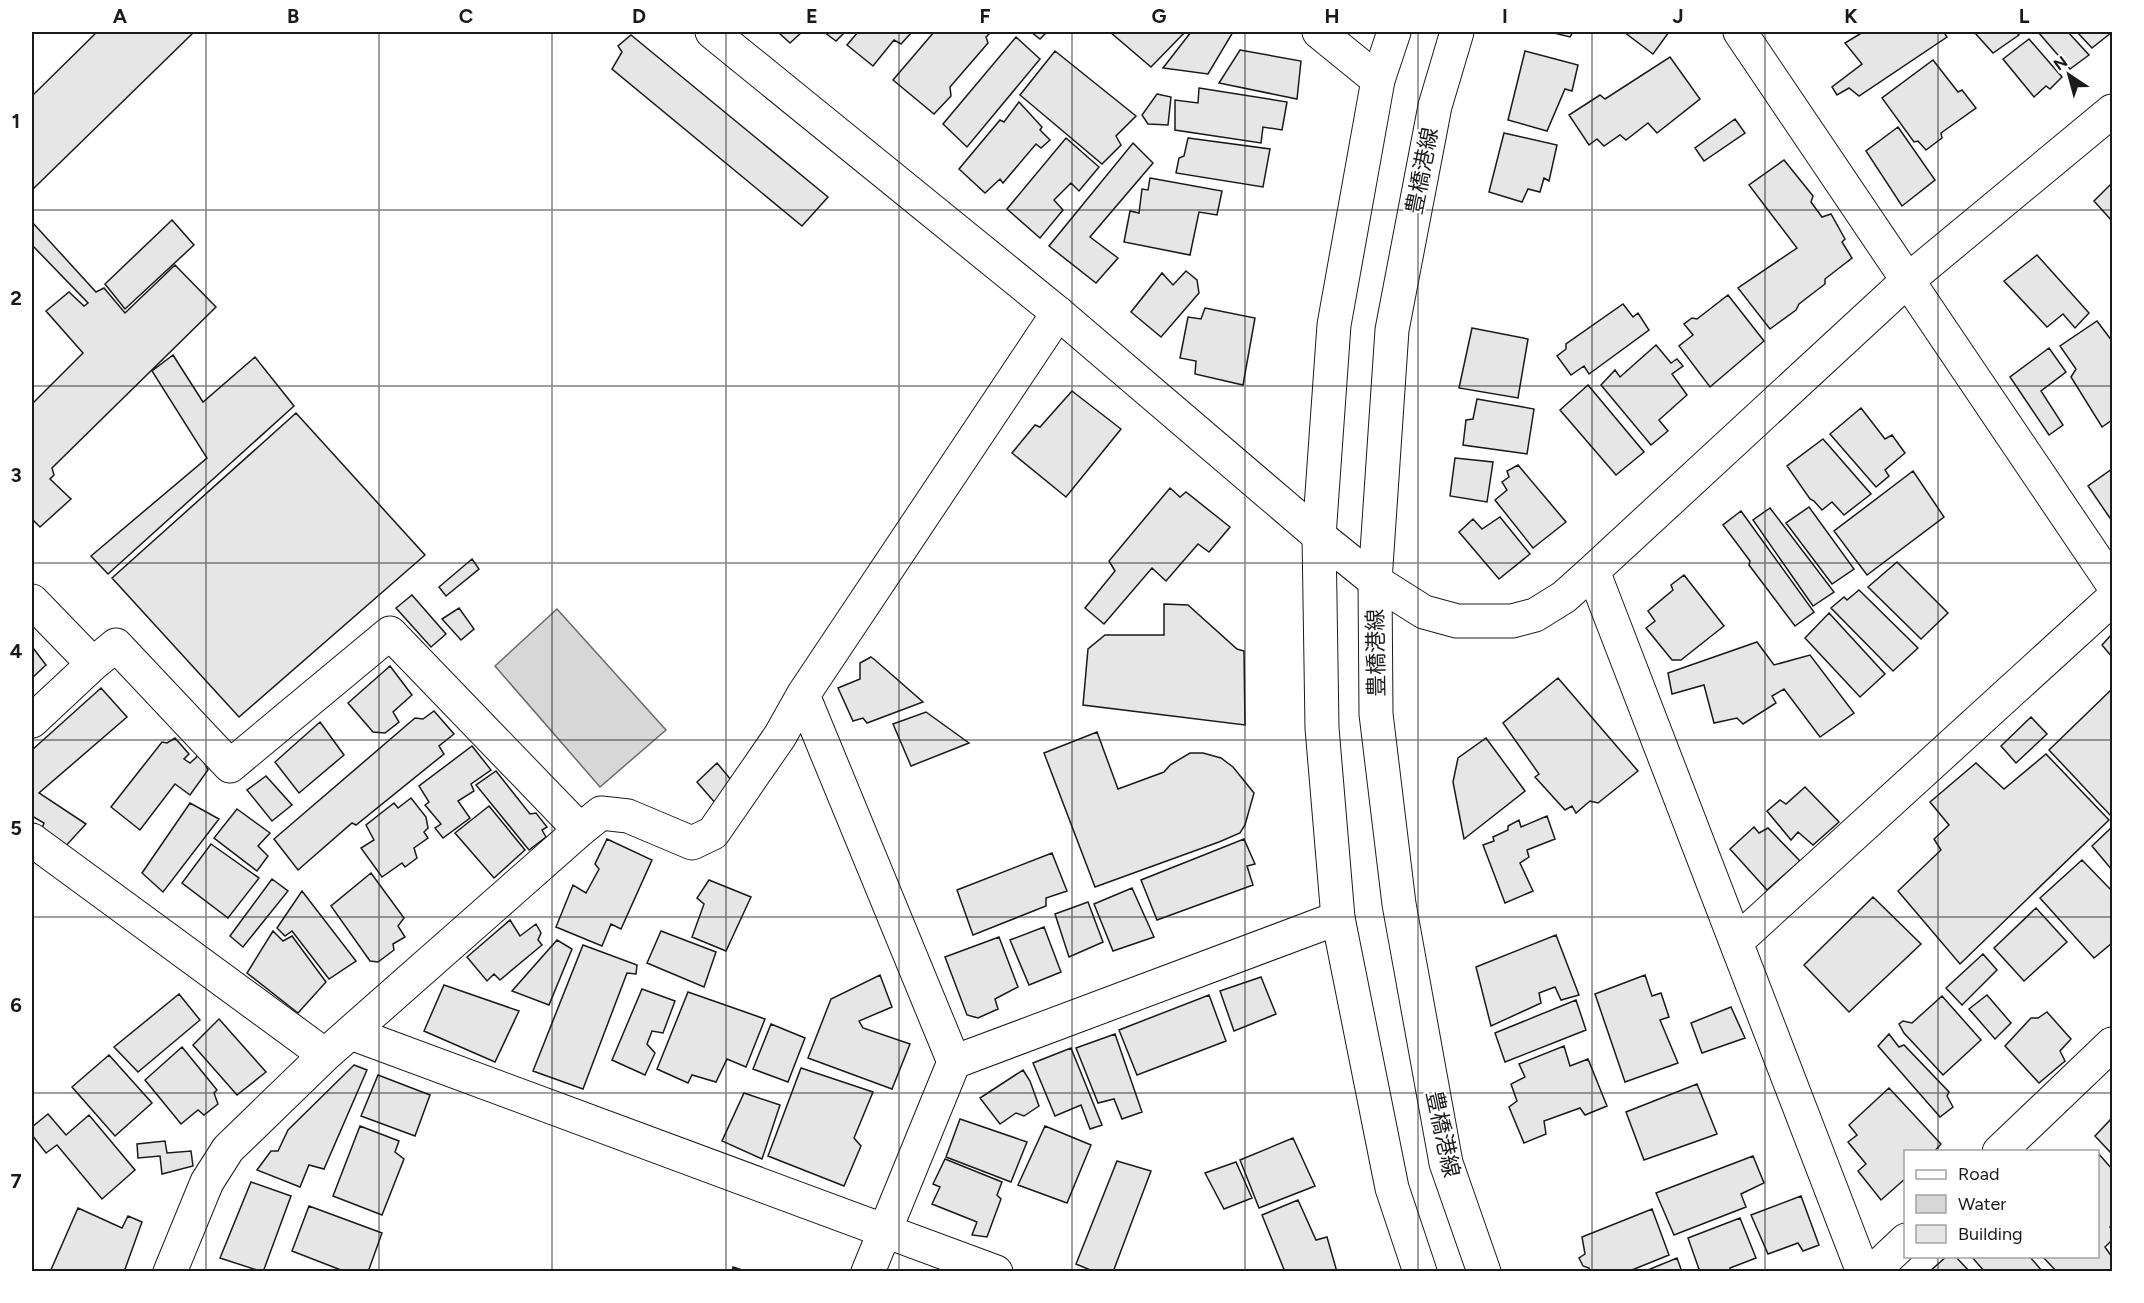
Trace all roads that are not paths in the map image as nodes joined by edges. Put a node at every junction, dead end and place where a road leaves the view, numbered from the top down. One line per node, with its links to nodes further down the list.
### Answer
1 (712, 32): 9 (street)
2 (1319, 32): 6 (street)
3 (1394, 32): 6 (street)
4 (1457, 32): 12 (street, 豊橋港線)
5 (1740, 32): 8 (street)
6 (1378, 80): 10 (street)
7 (2109, 122): 8 (street)
8 (1908, 280): 11 (street); 13 (street)
9 (1058, 313): 10 (street); 17 (street)
10 (1319, 536): 12 (street); 21 (street)
11 (1593, 571): 12 (street); 22 (street)
12 (1375, 581): 34 (street, 豊橋港線)
13 (2112, 583)
14 (2112, 599): 22 (street)
15 (32, 601): 16 (street)
16 (93, 664): 18 (street); 19 (street)
17 (802, 695): 19 (street); 26 (street)
18 (32, 721)
19 (580, 830): 23 (street)
20 (32, 840): 25 (street)
21 (1338, 918): 26 (street); 33 (street)
22 (1736, 942): 35 (street)
23 (351, 1034): 25 (street); 28 (street)
24 (2112, 1044): 27 (street)
25 (324, 1055): 30 (street)
26 (954, 1062): 28 (street)
27 (2001, 1150)
28 (884, 1229): 31 (street); 32 (street)
29 (1904, 1241): 36 (street)
30 (170, 1272)
31 (868, 1272)
32 (996, 1272)
33 (1420, 1272)
34 (1484, 1272)
35 (1863, 1272)
36 (1872, 1272)

